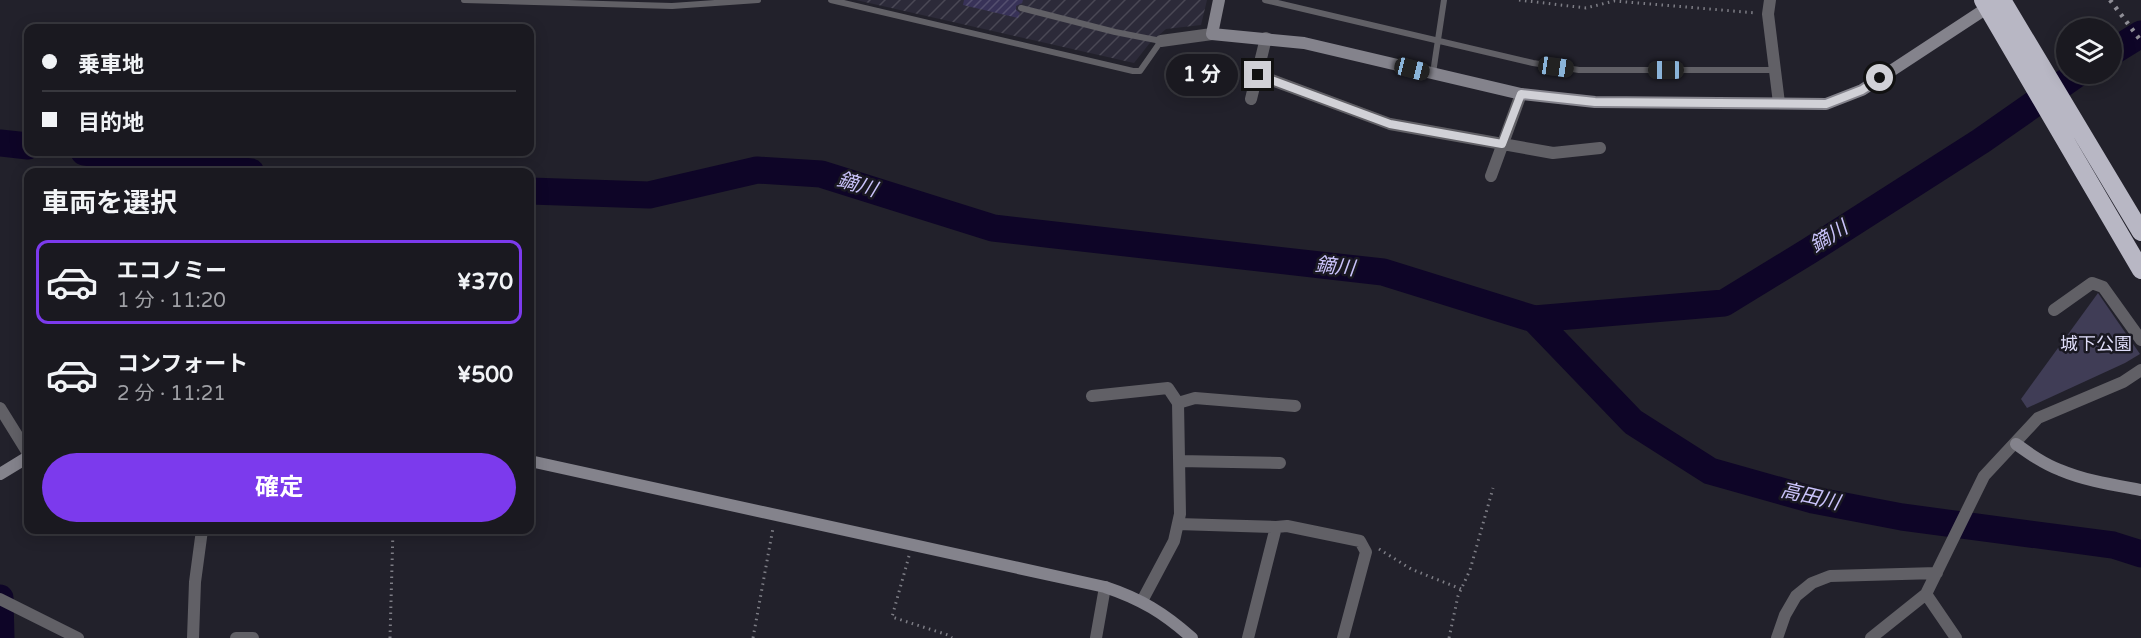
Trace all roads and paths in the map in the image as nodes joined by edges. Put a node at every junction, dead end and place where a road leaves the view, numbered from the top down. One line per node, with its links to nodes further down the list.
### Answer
1 (464, 0): 11 (lane)
2 (758, 0): 11 (lane)
3 (831, 0): 17 (lane)
4 (1219, 0): 14 (street)
5 (1265, 0): 16 (lane)
6 (1444, 0): 16 (lane)
7 (1519, 0): 13 (path)
8 (1770, 0): 13 (street)
9 (1983, 0): 28 (highway)
10 (2000, 0): 23 (street); 27 (highway)
11 (700, 2)
12 (1021, 8): 17 (lane)
13 (1768, 14): 18 (street)
14 (1212, 34): 15 (street); 17 (street)
15 (1266, 38): 19 (street); 20 (street)
16 (1438, 40): 18 (lane); 19 (lane)
17 (1161, 41)
18 (1774, 70): 23 (street)
19 (1433, 74): 21 (street)
20 (1258, 75): 22 (street); 24 (street)
21 (1521, 94): 23 (street); 24 (street)
22 (1251, 99)
23 (1779, 103)
24 (1502, 144): 25 (street); 26 (street)
25 (1600, 148)
26 (1491, 176)
27 (2141, 232)
28 (2141, 270)
29 (2055, 310): 30 (street)
30 (2141, 340)
31 (2141, 369): 36 (street)
32 (1092, 396): 33 (street)
33 (1178, 403): 34 (street); 39 (street)
34 (1295, 406)
35 (0, 408): 37 (street)
36 (2016, 444): 44 (street); 52 (street)
37 (24, 447)
38 (24, 459): 42 (street)
39 (1179, 461): 41 (street); 46 (street)
40 (534, 462): 45 (street)
41 (1280, 463)
42 (2, 473)
43 (1493, 488): 54 (path)
44 (2141, 490)
45 (775, 515): 51 (street); 63 (path)
46 (1178, 524): 47 (street); 57 (street)
47 (1276, 527): 50 (street); 67 (street)
48 (201, 534): 59 (street)
49 (393, 534): 62 (path)
50 (1360, 541): 54 (path); 68 (street)
51 (912, 545): 53 (street); 64 (path)
52 (1939, 569): 55 (street); 70 (street)
53 (1105, 587): 57 (street); 65 (street)
54 (1461, 589): 69 (path)
55 (1926, 594): 71 (street); 72 (street)
56 (2, 599): 58 (street)
57 (1142, 601): 66 (street)
58 (78, 638)
59 (193, 638)
60 (237, 638): 61 (street)
61 (253, 638)
62 (390, 638)
63 (753, 638)
64 (952, 638)
65 (1096, 638)
66 (1192, 638)
67 (1248, 638)
68 (1343, 638)
69 (1449, 638)
70 (1777, 638)
71 (1871, 638)
72 (1956, 638)

